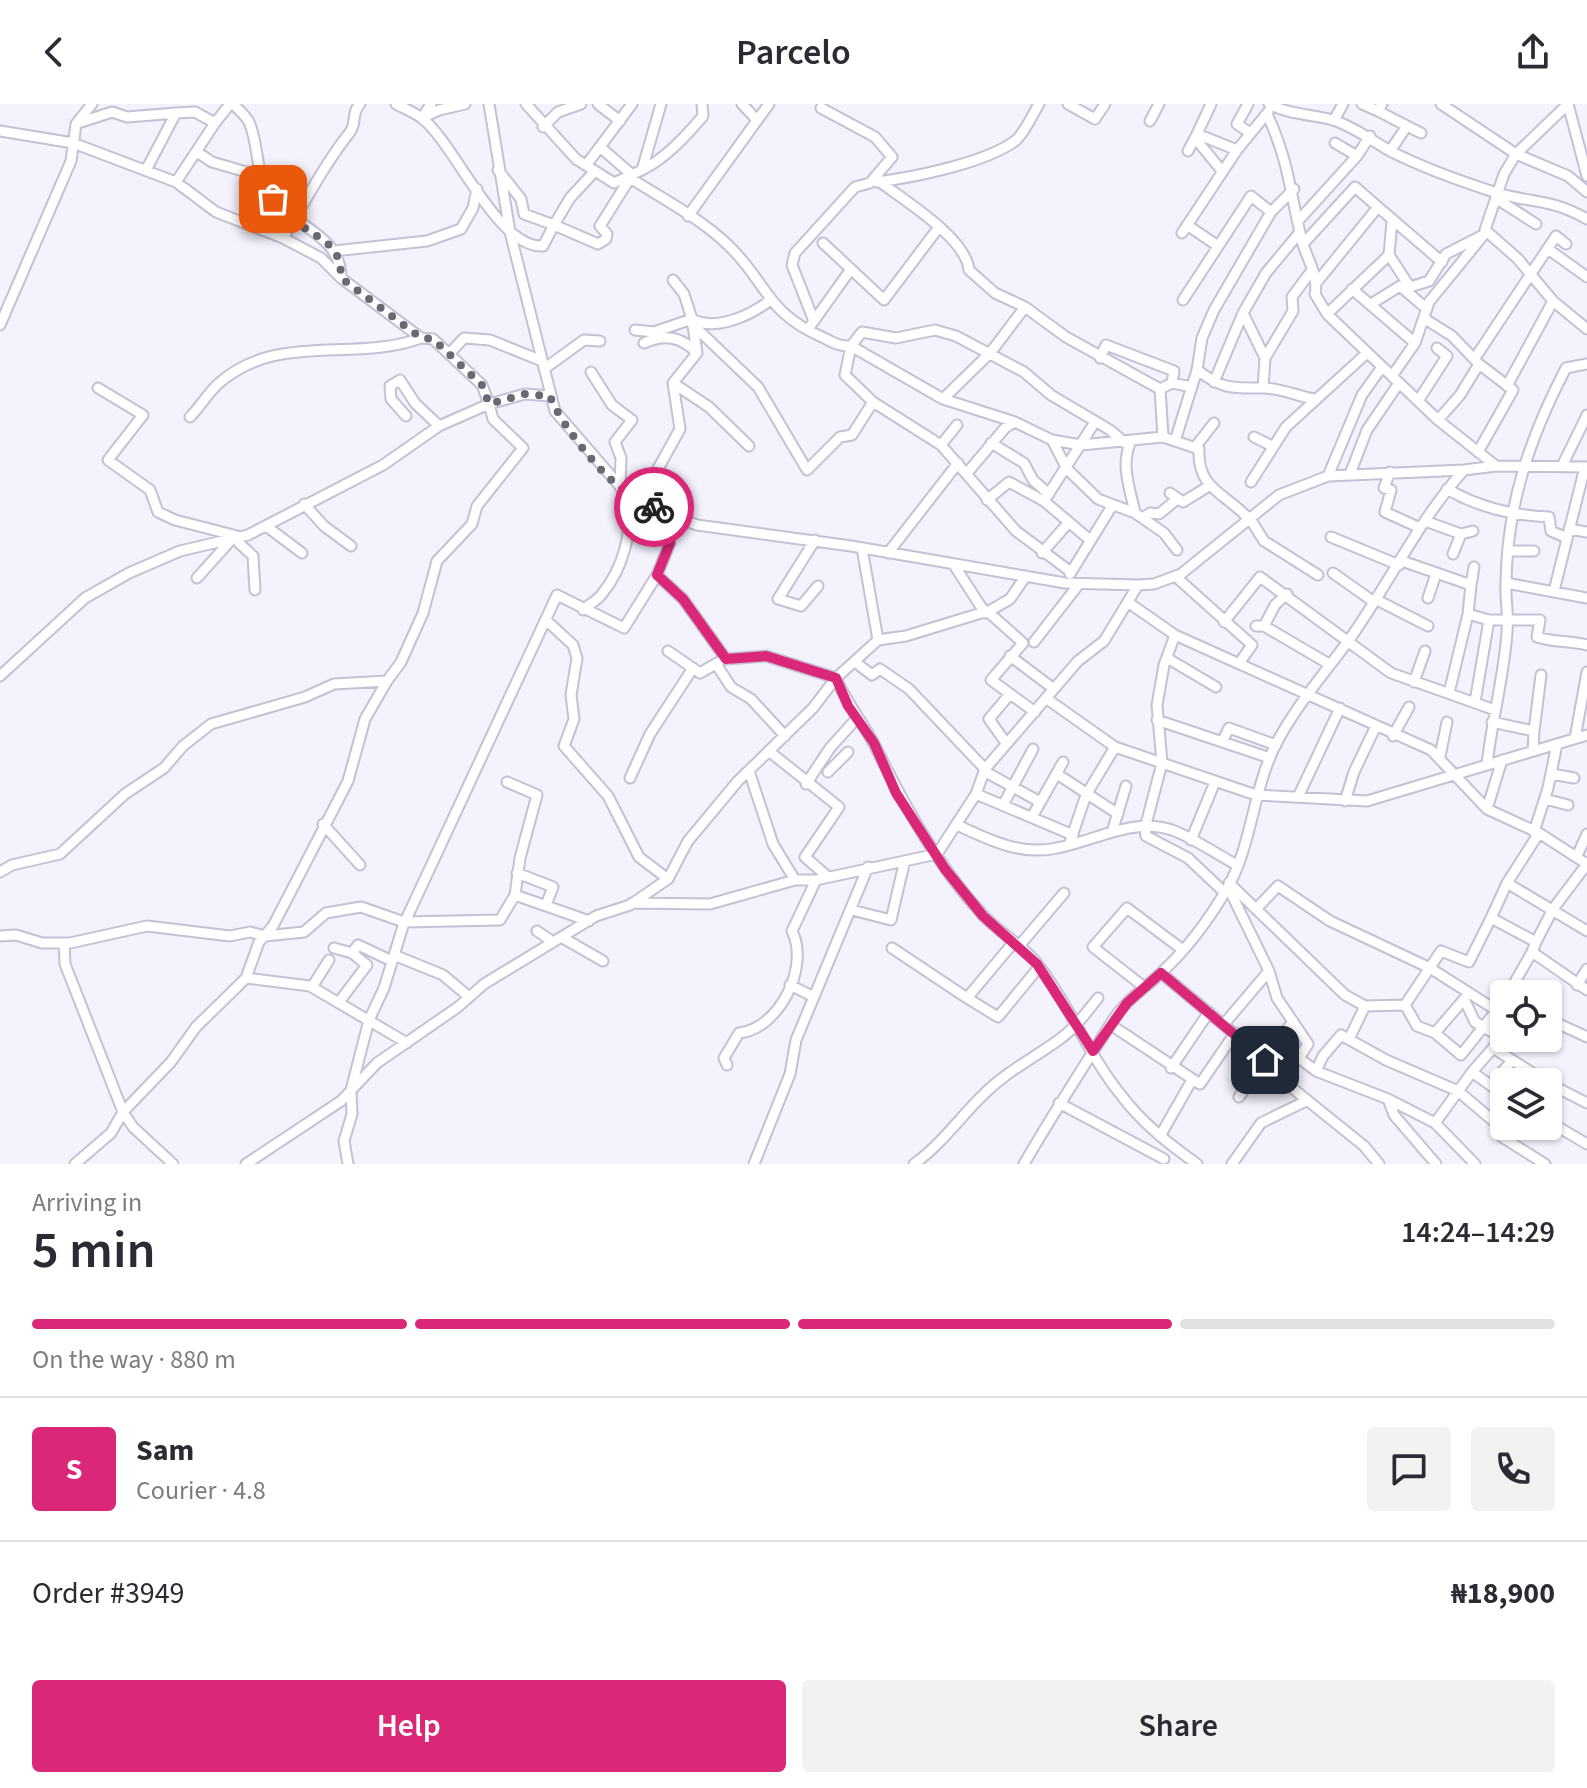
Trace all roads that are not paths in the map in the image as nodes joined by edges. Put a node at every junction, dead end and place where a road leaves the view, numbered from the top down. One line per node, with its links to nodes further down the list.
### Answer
1 (92, 104): 37 (street)
2 (231, 104): 36 (street); 60 (street)
3 (360, 104): 73 (street)
4 (396, 104): 31 (street)
5 (431, 104): 31 (street)
6 (465, 104): 31 (street)
7 (489, 104): 40 (street)
8 (497, 104): 40 (street)
9 (526, 104): 39 (street)
10 (581, 104): 39 (street)
11 (598, 104): 34 (street)
12 (632, 104): 34 (street)
13 (661, 104): 58 (street)
14 (702, 104): 58 (street)
15 (742, 104): 32 (street)
16 (769, 104): 32 (street)
17 (1039, 104): 64 (street)
18 (1068, 104): 19 (street)
19 (1105, 104)
20 (1159, 104): 35 (street)
21 (1211, 104): 44 (street)
22 (1248, 104): 42 (street)
23 (1343, 104): 33 (street)
24 (1362, 104): 29 (street)
25 (1441, 104): 53 (street)
26 (1568, 104): 53 (street); 61 (street)
27 (821, 108): 64 (street)
28 (1269, 108): 33 (street); 42 (street); 66 (street)
29 (1380, 108): 38 (street)
30 (176, 113): 36 (street); 37 (street); 57 (street)
31 (422, 118): 65 (street)
32 (757, 120): 72 (street)
33 (1334, 120): 45 (street)
34 (620, 121): 48 (street)
35 (1150, 121)
36 (215, 123): 52 (street)
37 (76, 124): 46 (street)
38 (1407, 126): 43 (street); 51 (street)
39 (543, 127): 55 (street)
40 (492, 128): 56 (street)
41 (0, 131): 46 (street)
42 (1250, 133): 49 (street)
43 (1421, 133)
44 (1196, 136): 49 (street); 50 (street); 59 (street)
45 (1370, 136): 51 (street); 54 (street)
46 (73, 143): 57 (street); 109 (street)
47 (1335, 143): 54 (street)
48 (600, 147): 55 (street); 62 (street)
49 (1237, 150): 59 (street)
50 (1188, 151)
51 (1390, 151): 68 (street)
52 (197, 152): 60 (street); 63 (street)
53 (1516, 154): 67 (street); 68 (street)
54 (1357, 156): 74 (street)
55 (591, 168): 62 (street); 77 (street)
56 (497, 169): 77 (street); 79 (street)
57 (146, 170): 63 (street)
58 (642, 170): 62 (street)
59 (1222, 171): 86 (street)
60 (260, 176): 73 (street)
61 (1587, 176)
62 (630, 178): 72 (street); 77 (street)
63 (176, 182): 82 (street)
64 (875, 182): 78 (street); 107 (street)
65 (477, 189): 79 (street); 88 (street)
66 (1294, 189): 70 (street); 74 (street)
67 (1587, 192)
68 (1498, 197): 71 (street); 76 (street); 81 (street)
69 (1378, 207): 75 (street); 84 (street); 97 (street)
70 (1271, 212): 86 (street); 130 (street)
71 (1586, 215)
72 (688, 216): 100 (street)
73 (295, 219): 82 (street); 88 (street)
74 (1298, 221): 80 (street)
75 (1392, 221): 89 (street); 90 (street)
76 (1536, 224)
77 (554, 225): 79 (street)
78 (939, 227): 91 (street); 103 (street)
79 (510, 232): 128 (street)
80 (1300, 232): 84 (street); 104 (street)
81 (1484, 232): 90 (street); 93 (street); 106 (street)
82 (283, 238): 95 (street)
83 (823, 243): 91 (street)
84 (1303, 244): 92 (street)
85 (1566, 244): 87 (street)
86 (1218, 246): 99 (street)
87 (1548, 249): 93 (street); 94 (street)
88 (334, 251): 95 (street)
89 (1389, 255): 90 (street); 98 (street)
90 (1442, 262)
91 (851, 269): 107 (street)
92 (1312, 270): 97 (street); 125 (street)
93 (1530, 273): 101 (street); 126 (street)
94 (1587, 277)
95 (341, 278): 114 (street)
96 (673, 280): 108 (street)
97 (1317, 282): 105 (street)
98 (1352, 289): 102 (street); 105 (street)
99 (1183, 300)
100 (769, 301): 108 (street); 112 (street)
101 (1553, 301): 110 (street); 136 (street)
102 (1371, 304): 106 (street); 117 (street)
103 (1025, 307): 120 (street); 124 (street)
104 (1243, 313): 125 (street); 133 (street)
105 (1327, 314): 122 (street)
106 (1426, 314): 117 (street); 126 (street)
107 (814, 321): 112 (street)
108 (692, 322): 113 (street); 121 (street); 145 (street)
109 (0, 325)
110 (1587, 329)
111 (635, 330): 113 (street)
112 (807, 330): 118 (street)
113 (658, 334): 116 (street); 121 (street)
114 (421, 338): 123 (street); 149 (street)
115 (600, 341): 128 (street)
116 (644, 343)
117 (1415, 343): 132 (street)
118 (851, 346): 120 (street); 142 (street); 145 (street)
119 (1437, 348): 144 (street)
120 (991, 352): 142 (street); 152 (street)
121 (697, 353): 134 (street)
122 (1367, 353): 129 (street); 143 (street)
123 (449, 354): 128 (street); 146 (street)
124 (1100, 358): 135 (street); 140 (street)
125 (1265, 358): 139 (street)
126 (1477, 361): 136 (street); 150 (street)
127 (1587, 364): 171 (street)
128 (543, 365): 141 (street)
129 (1382, 367): 132 (street); 178 (street)
130 (1197, 370): 133 (street); 137 (street)
131 (591, 372): 181 (street)
132 (1396, 379): 144 (street); 177 (street)
133 (1214, 382): 139 (street)
134 (673, 383): 164 (street); 185 (street)
135 (1172, 383): 137 (street); 140 (street)
136 (1507, 386): 167 (street)
137 (1192, 387): 159 (street)
138 (98, 388): 200 (street)
139 (1263, 388): 143 (street)
140 (1160, 389): 156 (street)
141 (550, 396): 146 (street); 181 (street)
142 (943, 399): 151 (street)
143 (1314, 399): 166 (street)
144 (1418, 401): 150 (street)
145 (873, 402): 162 (street)
146 (489, 404): 155 (street); 262 (street)
147 (1587, 415): 169 (street)
148 (406, 416): 155 (street)
149 (190, 417)
150 (1438, 420): 167 (street)
151 (1015, 422): 158 (street); 161 (street)
152 (1095, 422): 160 (street); 163 (street)
153 (1214, 423): 165 (street)
154 (957, 425): 162 (street)
155 (439, 426): 186 (street)
156 (1163, 437): 159 (street); 160 (street)
157 (1254, 437): 166 (street)
158 (1052, 440): 163 (street); 173 (street)
159 (1175, 441): 165 (street)
160 (1128, 442): 163 (street); 190 (street)
161 (991, 443): 176 (street); 183 (street)
162 (941, 445): 168 (street)
163 (1081, 445): 173 (street)
164 (749, 446)
165 (1196, 446): 180 (street)
166 (1272, 446): 179 (street)
167 (1478, 452): 170 (street)
168 (958, 463): 176 (street); 209 (street)
169 (1563, 464): 171 (street); 172 (street)
170 (1496, 466): 171 (street); 174 (street)
171 (1522, 466): 189 (street)
172 (1586, 467): 197 (street)
173 (1067, 469): 183 (street); 187 (street)
174 (1464, 470): 175 (street); 182 (street)
175 (1390, 472): 177 (street); 193 (street)
176 (967, 473): 184 (street)
177 (1350, 474): 178 (street)
178 (1328, 476): 191 (street)
179 (1251, 482)
180 (1209, 486): 190 (street); 191 (street)
181 (620, 487): 185 (street)
182 (1447, 489): 189 (street); 193 (street)
183 (1046, 498): 184 (street); 192 (street)
184 (987, 500): 210 (street)
185 (635, 501): 188 (street); 236 (street)
186 (304, 504): 194 (street); 203 (street)
187 (1112, 506): 190 (street); 202 (street)
188 (661, 508): 201 (street); 218 (street)
189 (1511, 514): 197 (street); 206 (street)
190 (1139, 516): 205 (street)
191 (1248, 517): 219 (street); 221 (street)
192 (1069, 522): 202 (street); 210 (street)
193 (1422, 524): 198 (street); 212 (street)
194 (266, 526): 200 (street); 208 (street)
195 (1473, 531): 198 (street)
196 (1587, 532): 197 (street)
197 (1568, 533): 230 (street)
198 (1461, 534): 211 (street)
199 (1331, 537): 212 (street)
200 (236, 538): 222 (street); 229 (street); 260 (street)
201 (815, 540): 204 (street); 228 (street)
202 (1090, 540): 215 (street)
203 (351, 546)
204 (862, 548): 209 (street); 245 (street)
205 (1177, 550)
206 (1508, 551): 207 (street); 224 (street)
207 (1534, 551)
208 (302, 553)
209 (888, 553): 213 (street)
210 (1042, 553): 215 (street)
211 (1453, 554)
212 (1400, 563): 217 (street); 234 (street)
213 (954, 565): 220 (street); 237 (street)
214 (1474, 567): 227 (street)
215 (1071, 572): 223 (street)
216 (1333, 573): 234 (street)
217 (1436, 574): 227 (street); 232 (street)
218 (657, 575): 236 (street); 253 (street)
219 (1318, 575)
220 (1026, 576): 223 (street); 237 (street)
221 (1175, 576): 226 (street); 242 (street)
222 (197, 578)
223 (1065, 583): 225 (street)
224 (1506, 583): 230 (street); 241 (street)
225 (1079, 584): 226 (street); 247 (street)
226 (1138, 585): 235 (street)
227 (1471, 585): 238 (street)
228 (818, 586)
229 (255, 590)
230 (1554, 591): 233 (street)
231 (1287, 594): 242 (street); 246 (street); 256 (street)
232 (1428, 598)
233 (1587, 598)
234 (1375, 600): 243 (street); 246 (street)
235 (1129, 603): 244 (street); 265 (street)
236 (583, 610): 239 (street)
237 (986, 612): 245 (street); 251 (street)
238 (1468, 614): 240 (street); 267 (street)
239 (546, 620): 344 (street); 358 (street)
240 (1489, 620): 241 (street); 271 (street)
241 (1507, 620): 248 (street); 274 (street)
242 (1224, 622): 255 (street)
243 (1428, 626)
244 (1175, 635): 252 (street); 255 (street)
245 (878, 640): 254 (street)
246 (1349, 640): 256 (street); 263 (street)
247 (1034, 642)
248 (1587, 645)
249 (668, 651): 257 (street)
250 (1425, 651): 263 (street)
251 (1010, 656): 265 (street); 269 (street)
252 (1167, 658): 264 (street); 277 (street)
253 (721, 662): 257 (street); 261 (street); 283 (street)
254 (855, 662): 261 (street); 301 (street)
255 (1240, 662): 266 (street)
256 (1329, 664): 266 (street)
257 (693, 668): 307 (street)
258 (1587, 672): 268 (street)
259 (1541, 675): 281 (street)
260 (0, 676)
261 (836, 678): 276 (street); 283 (street)
262 (387, 681): 326 (street); 341 (street)
263 (1414, 682): 267 (street)
264 (1216, 687)
265 (1054, 689): 270 (street)
266 (1307, 692): 273 (street); 289 (street)
267 (1449, 693): 271 (street)
268 (1584, 693): 285 (street)
269 (1010, 694): 275 (street); 287 (street)
270 (1047, 699): 275 (street); 290 (street)
271 (1475, 702): 274 (street)
272 (1409, 707): 284 (street)
273 (1340, 708): 280 (street); 317 (street)
274 (1495, 710): 279 (street)
275 (1035, 712): 287 (street)
276 (857, 718): 291 (street); 334 (street)
277 (1157, 720): 286 (street); 299 (street)
278 (1447, 722): 295 (street)
279 (1492, 722): 281 (street); 300 (street)
280 (1375, 728): 284 (street); 319 (street)
281 (1534, 731): 293 (street)
282 (1587, 735): 285 (street)
283 (785, 736): 294 (street)
284 (1393, 736): 295 (street)
285 (1575, 738): 288 (street)
286 (1223, 740): 289 (street); 296 (street)
287 (1006, 743): 301 (street)
288 (1557, 744): 293 (street); 305 (street)
289 (1276, 745): 296 (street)
290 (1115, 747): 299 (street); 315 (street)
291 (830, 748): 303 (street); 311 (street)
292 (1033, 749): 313 (street)
293 (1533, 751): 297 (street)
294 (770, 752): 302 (street); 311 (street)
295 (1440, 756): 306 (street)
296 (1270, 758): 316 (street)
297 (1502, 760): 300 (street); 323 (street)
298 (1063, 762): 304 (street)
299 (1162, 763): 310 (street); 328 (street)
300 (1487, 764): 306 (street)
301 (984, 770): 313 (street); 314 (street)
302 (749, 771): 344 (street); 345 (street)
303 (828, 772)
304 (1057, 774): 315 (street); 320 (street)
305 (1552, 774): 308 (street); 318 (street)
306 (1459, 776): 319 (street); 323 (street)
307 (630, 778)
308 (1574, 778)
309 (507, 782): 342 (street)
310 (1215, 782): 316 (street); 333 (street)
311 (806, 784): 343 (street)
312 (1126, 786): 324 (street)
313 (1013, 788): 320 (street); 321 (street)
314 (976, 794): 321 (street); 327 (street)
315 (1086, 795): 324 (street); 332 (street)
316 (1256, 795): 317 (street); 339 (street)
317 (1298, 797): 319 (street)
318 (1545, 799): 322 (street); 330 (street)
319 (1345, 801)
320 (1040, 802): 325 (street)
321 (1003, 805): 325 (street)
322 (1568, 805)
323 (1487, 809): 330 (street)
324 (1118, 814): 329 (street)
325 (1032, 817): 332 (street)
326 (323, 824): 338 (street); 362 (street)
327 (957, 825): 332 (street); 334 (street)
328 (1145, 828): 329 (street); 333 (street); 348 (street)
329 (1112, 832): 332 (street)
330 (1536, 832): 335 (street); 347 (street)
331 (1587, 834): 335 (street)
332 (1071, 840)
333 (1191, 840): 339 (street)
334 (937, 854): 336 (street); 365 (street)
335 (1577, 856): 337 (street)
336 (904, 864): 340 (street); 355 (street)
337 (1587, 864): 354 (street)
338 (360, 865)
339 (1237, 865): 348 (street)
340 (868, 867): 343 (street); 355 (street)
341 (0, 872)
342 (517, 873): 350 (street); 352 (street)
343 (828, 877): 346 (street)
344 (668, 879): 351 (street)
345 (795, 880): 346 (street); 351 (street)
346 (816, 880): 381 (street)
347 (1507, 883): 354 (street); 356 (street)
348 (1227, 887): 353 (street); 369 (street); 377 (street)
349 (1064, 893): 365 (street)
350 (515, 895): 352 (street); 358 (street)
351 (632, 903): 357 (street)
352 (546, 905): 357 (street)
353 (1257, 908): 375 (street); 393 (street)
354 (1553, 909): 360 (street); 366 (street)
355 (852, 910): 388 (street)
356 (1491, 918): 366 (street); 375 (street)
357 (589, 921): 363 (street)
358 (404, 922): 362 (street); 371 (street)
359 (537, 931): 363 (street)
360 (1587, 931)
361 (0, 936): 364 (street)
362 (265, 936): 364 (street); 379 (street)
363 (558, 940): 373 (street); 387 (street)
364 (64, 943): 431 (street)
365 (1016, 944): 374 (street); 389 (street)
366 (1534, 947): 380 (street); 382 (street)
367 (334, 948): 370 (street)
368 (892, 948): 389 (street)
369 (1183, 950): 378 (street); 384 (street)
370 (352, 953): 371 (street); 391 (street)
371 (393, 958): 387 (street); 396 (street)
372 (329, 960): 383 (street)
373 (603, 961)
374 (1039, 967): 389 (street); 399 (street)
375 (1430, 968): 386 (street); 392 (street)
376 (1587, 969): 382 (street)
377 (1269, 971): 397 (street); 400 (street)
378 (1161, 973): 384 (street); 395 (street)
379 (246, 978): 383 (street); 431 (street)
380 (1516, 980)
381 (790, 985): 388 (street); 415 (street)
382 (1577, 985): 385 (street)
383 (312, 987): 391 (street)
384 (1144, 987): 401 (street)
385 (1587, 990)
386 (1464, 996): 394 (street); 403 (street); 406 (street)
387 (469, 997): 409 (street)
388 (814, 997): 442 (street)
389 (967, 998)
390 (1098, 998): 399 (street)
391 (339, 1002): 396 (street)
392 (1405, 1005): 393 (street); 406 (street)
393 (1365, 1006): 408 (street)
394 (1490, 1007)
395 (1209, 1012): 400 (street); 416 (street)
396 (369, 1020): 409 (street); 423 (street)
397 (1293, 1021): 413 (street); 419 (street)
398 (1490, 1021): 403 (street)
399 (1078, 1023): 410 (street); 443 (street)
400 (1224, 1024): 405 (street)
401 (1111, 1025): 410 (street); 416 (street)
402 (1562, 1025): 407 (street)
403 (1486, 1028): 404 (street); 406 (street)
404 (1490, 1030)
405 (1235, 1033): 413 (street); 421 (street)
406 (1435, 1033)
407 (1587, 1037)
408 (1349, 1039): 419 (street); 425 (street)
409 (407, 1043): 423 (street)
410 (1093, 1051): 429 (street); 434 (street)
411 (1490, 1051): 420 (street)
412 (1499, 1052): 414 (street)
413 (1265, 1060): 426 (street); 428 (street)
414 (1512, 1061): 417 (street); 418 (street)
415 (727, 1065)
416 (1171, 1068): 421 (street)
417 (1506, 1068)
418 (1524, 1068)
419 (1316, 1071): 427 (street)
420 (1472, 1072): 422 (street); 425 (street)
421 (1192, 1080): 434 (street)
422 (1490, 1085)
423 (351, 1090): 440 (street); 441 (street)
424 (1562, 1090): 430 (street)
425 (1458, 1091): 432 (street); 450 (street)
426 (1239, 1097)
427 (1388, 1099): 432 (street); 448 (street)
428 (1306, 1101): 446 (street); 447 (street)
429 (1059, 1103): 437 (street); 444 (street)
430 (1587, 1103)
431 (123, 1112): 438 (street); 439 (street)
432 (1435, 1123): 449 (street)
433 (1562, 1129): 435 (street)
434 (1160, 1136): 436 (street)
435 (1587, 1144)
436 (1172, 1146): 437 (street); 445 (street)
437 (1163, 1162)
438 (75, 1164)
439 (173, 1164)
440 (246, 1164)
441 (348, 1164)
442 (754, 1164)
443 (914, 1164)
444 (1024, 1164)
445 (1197, 1164)
446 (1232, 1164)
447 (1379, 1164)
448 (1436, 1164)
449 (1475, 1164)
450 (1545, 1164)

